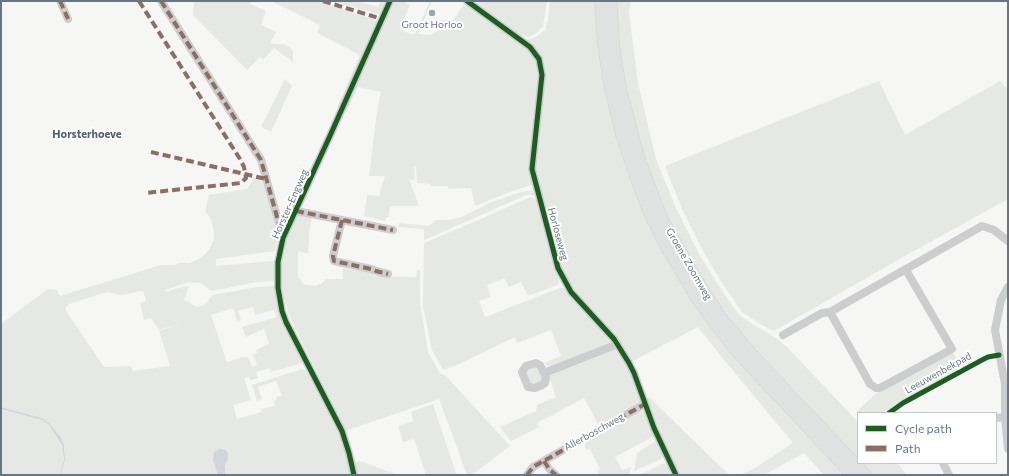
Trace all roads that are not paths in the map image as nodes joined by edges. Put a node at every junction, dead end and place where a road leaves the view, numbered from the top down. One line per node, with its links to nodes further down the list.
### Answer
1 (60, 1): 7 (street)
2 (161, 1): 11 (street, Horster-Engweg)
3 (390, 1): 8 (street, Horster-Engweg)
4 (467, 1): 18 (street, Horloseweg)
5 (600, 1): 30 (main road, Groene Zoomweg)
6 (611, 1): 31 (main road, Groene Zoomweg)
7 (68, 19)
8 (296, 211): 9 (street); 11 (street, Horster-Engweg)
9 (342, 220): 10 (street); 14 (street)
10 (393, 230)
11 (283, 238): 26 (street, Horster-Engweg)
12 (1008, 241): 13 (street)
13 (906, 270): 16 (street); 16 (street)
14 (388, 274)
15 (1008, 287): 21 (street)
16 (830, 312): 17 (street)
17 (783, 335)
18 (618, 344): 19 (street); 20 (street, Horloseweg)
19 (544, 372)
20 (645, 404): 24 (street, Allerboschweg); 29 (street, Horloseweg)
21 (1005, 417): 22 (street); 23 (street)
22 (997, 418)
23 (1008, 449)
24 (544, 460): 27 (street, Allerboschweg); 28 (street)
25 (944, 464): 32 (street)
26 (354, 475)
27 (527, 475)
28 (556, 475)
29 (676, 475)
30 (852, 475)
31 (866, 475)
32 (949, 475)

